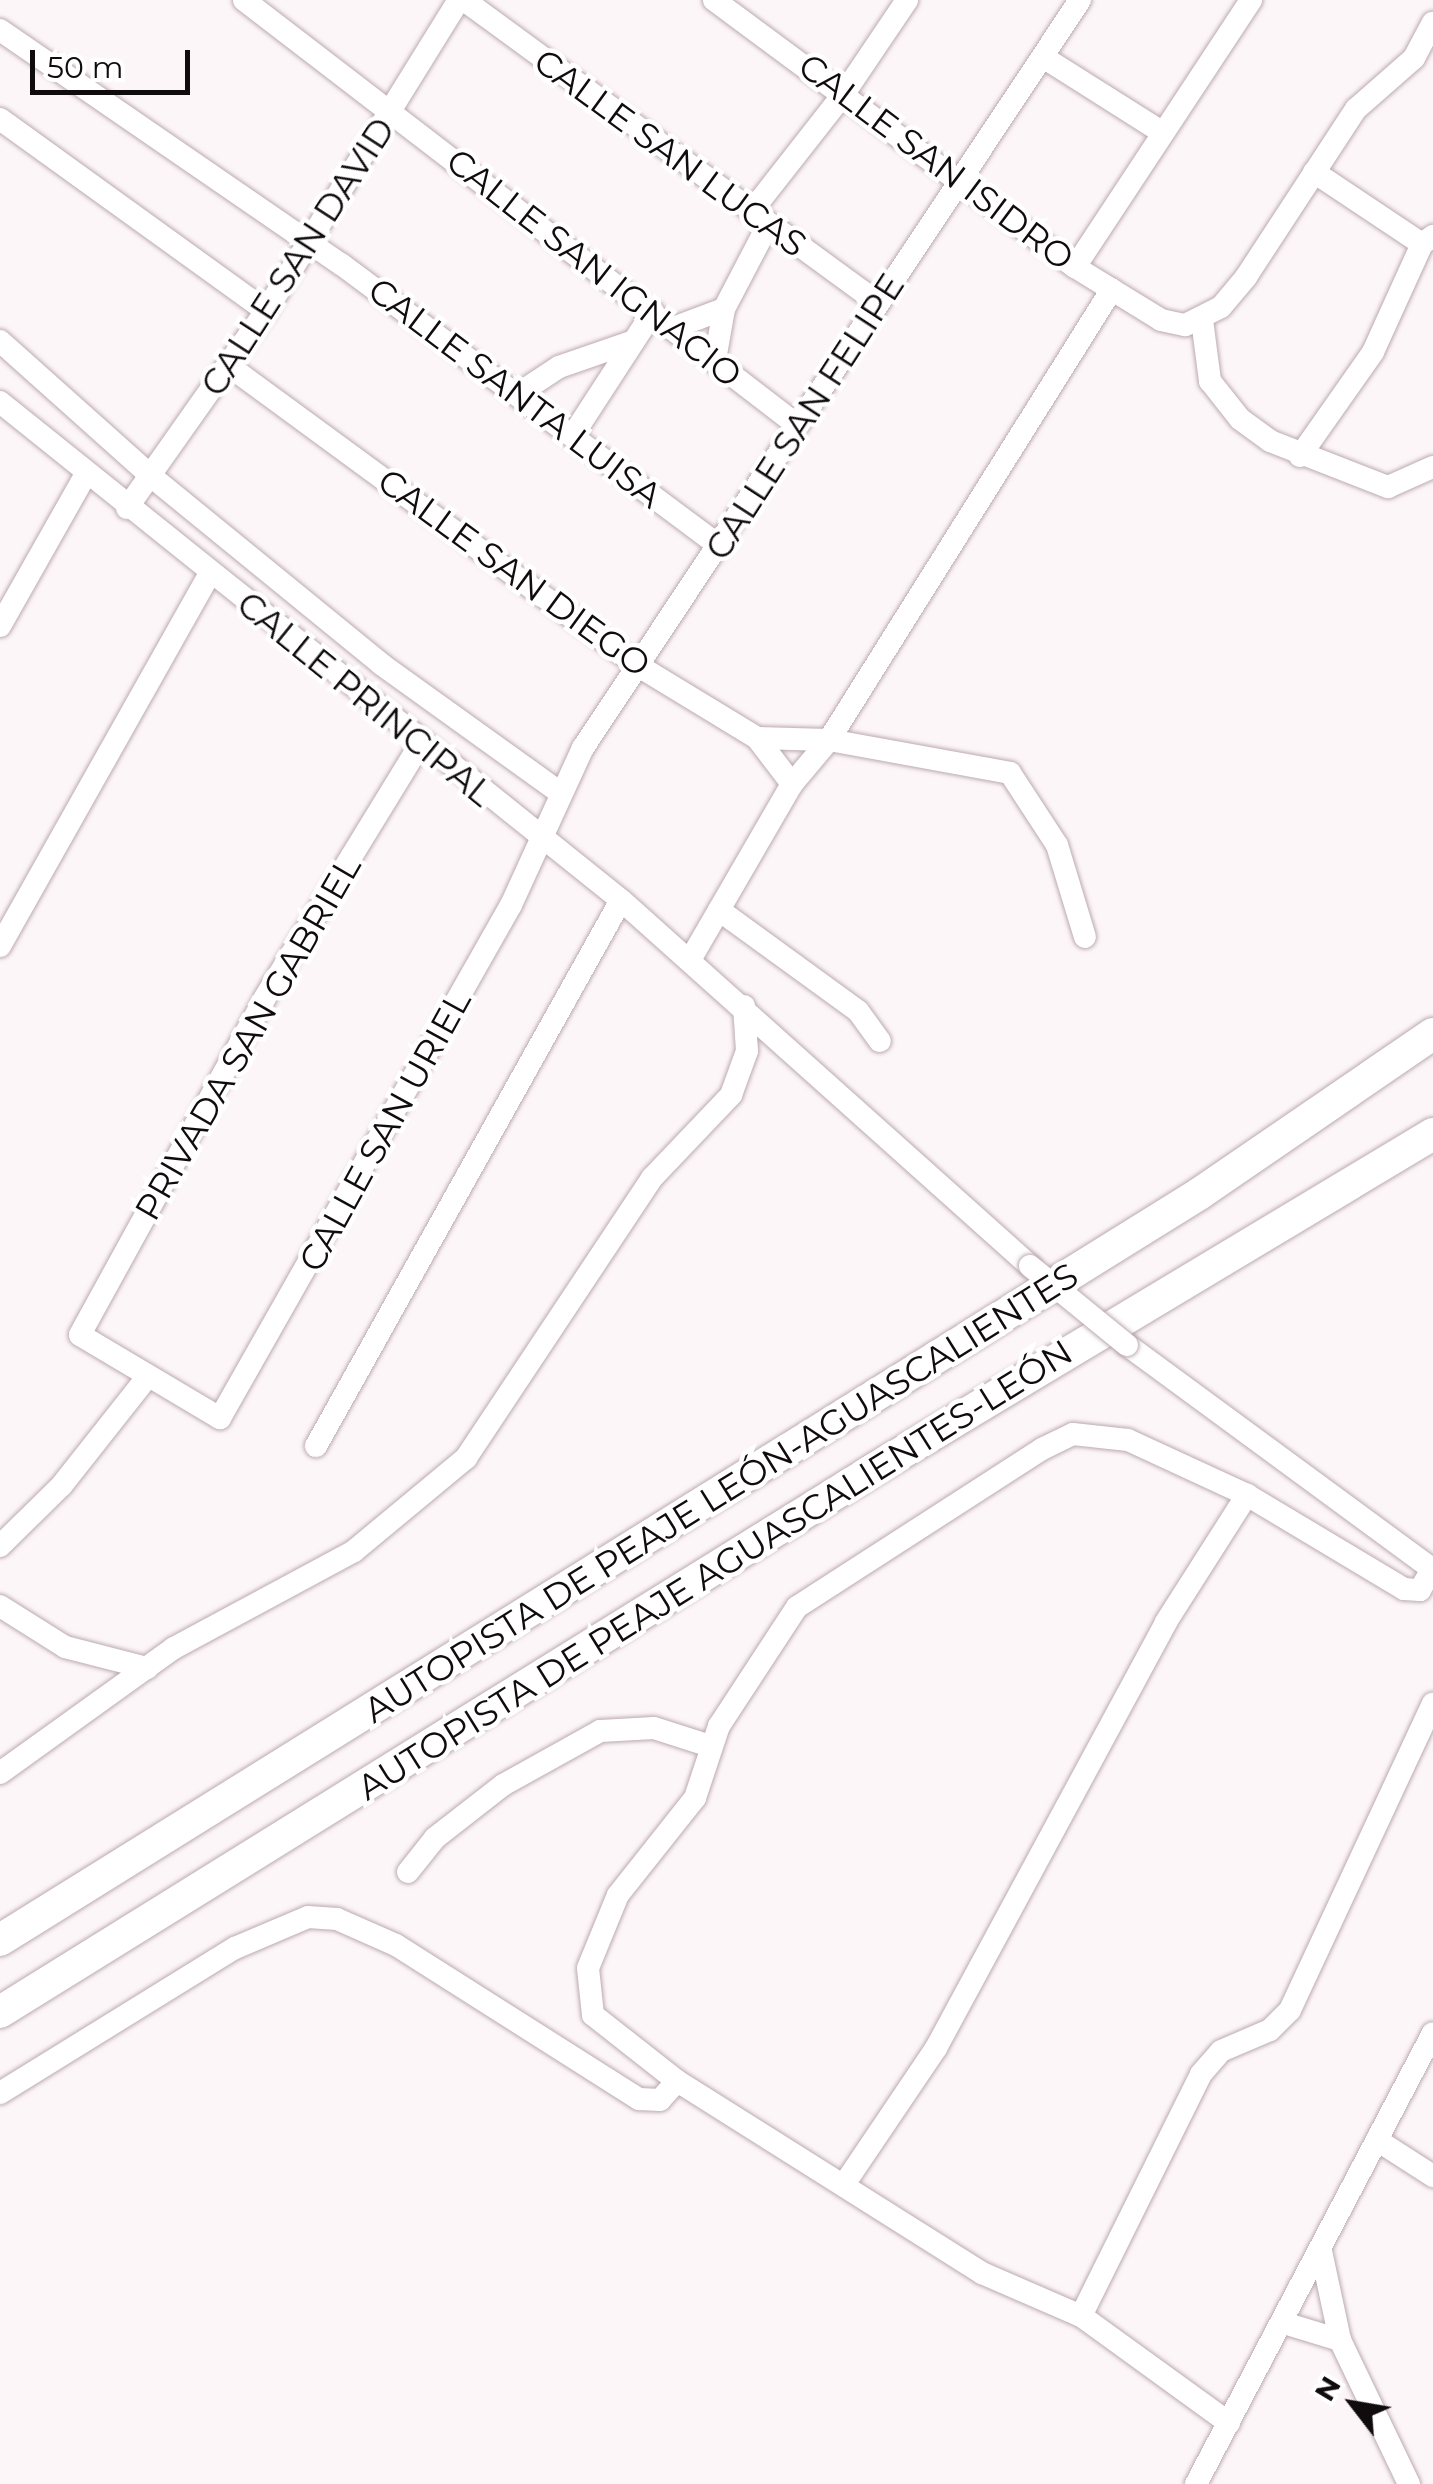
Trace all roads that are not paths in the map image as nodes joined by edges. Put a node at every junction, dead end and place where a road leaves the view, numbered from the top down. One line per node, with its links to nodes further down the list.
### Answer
1 (244, 0): 11 (street, CALLE SAN IGNACIO)
2 (462, 0): 11 (street, CALLE SAN DAVID); 16 (street, CALLE SAN LUCAS)
3 (907, 0): 10 (street)
4 (1080, 0): 9 (street, CALLE SAN FELIPE)
5 (1251, 0): 13 (street)
6 (717, 1): 10 (street, CALLE SAN ISIDRO)
7 (1433, 23): 14 (street)
8 (0, 30): 18 (street, CALLE SANTA LUISA)
9 (1044, 57): 13 (street); 15 (street, CALLE SAN FELIPE)
10 (845, 92): 15 (street, CALLE SAN ISIDRO); 16 (street)
11 (392, 112): 18 (street, CALLE SAN DAVID); 24 (street, CALLE SAN IGNACIO)
12 (0, 119): 23 (street)
13 (1163, 134): 19 (street)
14 (1314, 172): 17 (street); 25 (street)
15 (960, 184): 19 (street, CALLE SAN ISIDRO); 21 (street, CALLE SAN FELIPE)
16 (759, 218): 21 (street, CALLE SAN LUCAS); 22 (street)
17 (1427, 240): 35 (street)
18 (309, 241): 23 (street, CALLE SAN DAVID); 31 (street, CALLE SANTA LUISA)
19 (1075, 267): 20 (street, CALLE SAN ISIDRO)
20 (1112, 290): 25 (street, CALLE SAN ISIDRO); 45 (street)
21 (878, 303): 33 (street, CALLE SAN FELIPE)
22 (724, 309): 26 (street); 29 (street)
23 (266, 312): 30 (street, CALLE SAN DAVID)
24 (653, 312): 26 (street, CALLE SAN IGNACIO); 28 (street)
25 (1202, 320): 35 (street)
26 (673, 328): 29 (street, CALLE SAN IGNACIO)
27 (0, 341): 38 (street)
28 (634, 341): 31 (street); 34 (street)
29 (715, 360): 33 (street, CALLE SAN IGNACIO)
30 (229, 366): 38 (street, CALLE SAN DAVID); 43 (street, CALLE SAN DIEGO)
31 (518, 394): 34 (street, CALLE SANTA LUISA)
32 (0, 402): 37 (street, CALLE PRINCIPAL)
33 (797, 424): 40 (street, CALLE SAN FELIPE)
34 (573, 435): 40 (street, CALLE SANTA LUISA)
35 (1300, 456): 36 (street)
36 (1433, 467)
37 (86, 474): 39 (street, CALLE PRINCIPAL); 42 (street)
38 (152, 476): 39 (street, CALLE SAN DAVID); 48 (street)
39 (127, 508): 41 (street, CALLE PRINCIPAL)
40 (720, 547): 43 (street, CALLE SAN FELIPE)
41 (210, 574): 46 (street, CALLE PRINCIPAL); 53 (street)
42 (0, 626)
43 (636, 665): 44 (street, CALLE SAN DIEGO); 48 (street, CALLE SAN FELIPE)
44 (757, 738): 45 (street); 47 (street, CALLE SAN DIEGO)
45 (830, 740): 47 (street); 52 (street)
46 (421, 744): 49 (street, CALLE PRINCIPAL); 63 (street, PRIVADA SAN GABRIEL)
47 (792, 784): 51 (street)
48 (559, 792): 49 (street, CALLE SAN FELIPE)
49 (543, 840): 50 (street, CALLE PRINCIPAL); 63 (street, CALLE SAN URIEL)
50 (620, 900): 54 (street, CALLE PRINCIPAL); 64 (street)
51 (719, 910): 54 (street); 57 (street)
52 (1086, 937)
53 (0, 946)
54 (690, 960): 55 (street, CALLE PRINCIPAL)
55 (737, 1001): 67 (street, CALLE PRINCIPAL, bridge); 69 (street)
56 (1433, 1034): 61 (highway, AUTOPISTA DE PEAJE LEÓN-AGUASCALIENTES)
57 (880, 1042)
58 (1433, 1057): 61 (highway)
59 (1433, 1118): 62 (highway)
60 (1433, 1134): 62 (highway, AUTOPISTA DE PEAJE AGUASCALIENTES-LEÓN)
61 (1199, 1194): 74 (highway, AUTOPISTA DE PEAJE LEÓN-AGUASCALIENTES)
62 (1272, 1227): 75 (highway, AUTOPISTA DE PEAJE AGUASCALIENTES-LEÓN)
63 (148, 1376): 66 (street)
64 (316, 1446)
65 (1247, 1494): 67 (street); 71 (street); 81 (street)
66 (0, 1546)
67 (1433, 1569)
68 (0, 1606): 69 (street)
69 (147, 1668): 72 (street)
70 (1433, 1704): 83 (street)
71 (710, 1746): 73 (street); 77 (street)
72 (0, 1773)
73 (408, 1872)
74 (0, 1940)
75 (0, 2012)
76 (1433, 2032): 79 (street)
77 (677, 2081): 78 (street); 81 (street)
78 (0, 2093)
79 (1377, 2140): 80 (street); 82 (street)
80 (1433, 2176)
81 (845, 2184): 83 (street)
82 (1321, 2251): 84 (street); 85 (street)
83 (1080, 2316): 86 (street)
84 (1284, 2323): 85 (street); 86 (street)
85 (1340, 2340): 88 (street)
86 (1230, 2424): 87 (street)
87 (1196, 2484)
88 (1409, 2484)

